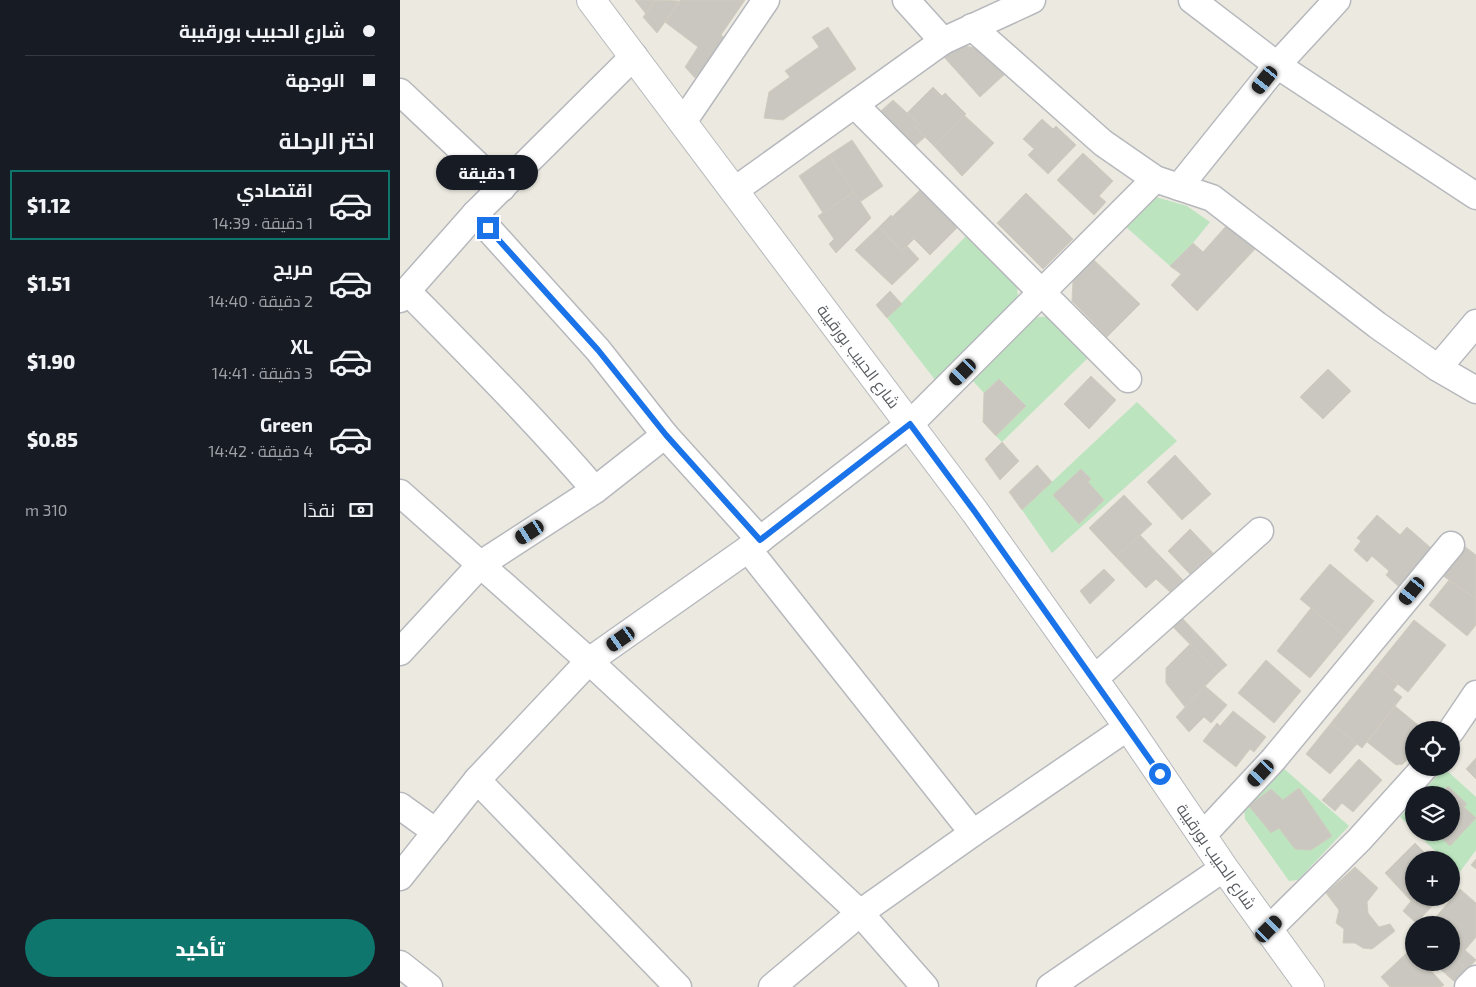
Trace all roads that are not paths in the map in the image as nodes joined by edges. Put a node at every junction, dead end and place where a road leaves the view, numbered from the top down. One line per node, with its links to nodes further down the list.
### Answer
1 (591, 0): 9 (street, شارع الحبيب بورقيبة)
2 (766, 0): 13 (street)
3 (906, 0): 8 (street)
4 (1032, 0): 7 (street)
5 (1192, 0): 10 (street)
6 (1337, 0): 10 (street)
7 (972, 27): 8 (street); 14 (street)
8 (943, 42): 12 (street)
9 (634, 56): 13 (street, شارع الحبيب بورقيبة); 15 (street)
10 (1277, 65): 14 (street); 17 (street)
11 (400, 92): 15 (street)
12 (855, 105): 16 (street); 19 (street)
13 (683, 122): 16 (street, شارع الحبيب بورقيبة)
14 (1167, 183): 19 (street); 22 (street)
15 (502, 188): 18 (street)
16 (735, 190): 25 (street, شارع الحبيب بورقيبة)
17 (1476, 196)
18 (476, 214): 20 (street); 26 (street)
19 (1042, 293): 23 (street); 25 (street)
20 (404, 295): 27 (street)
21 (1476, 323): 22 (street)
22 (1438, 368): 24 (street)
23 (1128, 379)
24 (1476, 390)
25 (910, 424): 30 (street); 35 (street, شارع الحبيب بورقيبة)
26 (666, 435): 27 (street); 30 (street)
27 (595, 490): 32 (street)
28 (400, 493): 32 (street)
29 (1260, 530): 35 (street)
30 (754, 544): 34 (street); 43 (street)
31 (1451, 545): 44 (street)
32 (481, 564): 33 (street); 34 (street)
33 (400, 652)
34 (589, 661): 40 (street); 47 (street)
35 (1094, 679): 38 (street, شارع الحبيب بورقيبة)
36 (1476, 694): 37 (street)
37 (1458, 721)
38 (1128, 727): 43 (street); 44 (street, شارع الحبيب بورقيبة)
39 (1417, 776): 48 (street)
40 (477, 780): 42 (street); 53 (street)
41 (400, 806): 42 (street)
42 (436, 832): 46 (street)
43 (973, 833): 47 (street)
44 (1202, 836): 45 (street, شارع الحبيب بورقيبة)
45 (1224, 868): 48 (street, شارع الحبيب بورقيبة); 56 (street)
46 (400, 877)
47 (860, 913): 54 (street); 55 (street)
48 (1269, 929): 51 (street, شارع الحبيب بورقيبة)
49 (400, 964): 52 (street)
50 (1476, 979): 57 (street)
51 (1305, 985)
52 (429, 987)
53 (678, 987)
54 (772, 987)
55 (925, 987)
56 (1050, 987)
57 (1468, 987)

